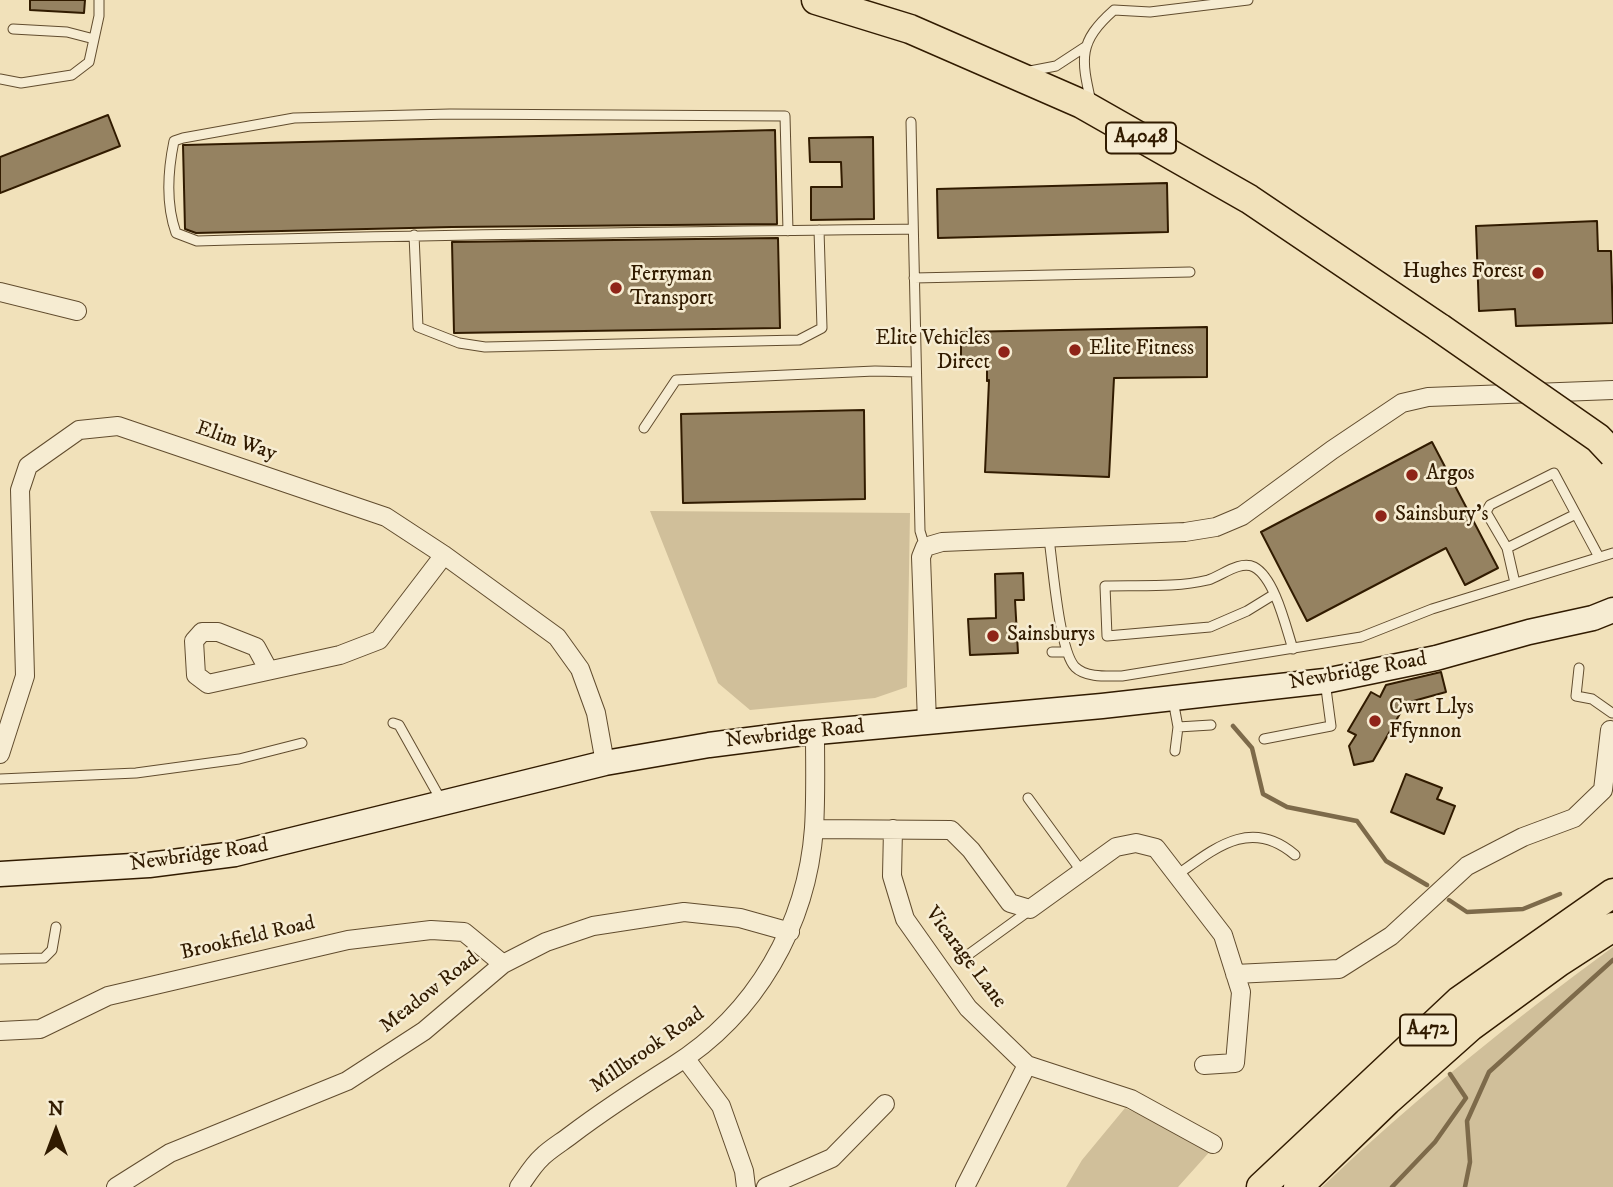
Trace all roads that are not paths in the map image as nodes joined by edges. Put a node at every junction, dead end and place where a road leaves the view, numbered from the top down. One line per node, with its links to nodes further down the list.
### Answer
1 (99, 0): 5 (lane)
2 (816, 0): 7 (main road, A4048)
3 (1248, 0): 6 (lane)
4 (13, 29): 5 (lane)
5 (94, 39): 8 (lane)
6 (1085, 47): 7 (lane); 9 (lane)
7 (1012, 74): 9 (main road, A4048)
8 (0, 79)
9 (1094, 110): 22 (main road, A4048, bridge)
10 (911, 122): 11 (lane)
11 (913, 229): 12 (lane); 16 (lane)
12 (819, 230): 13 (lane); 14 (lane)
13 (788, 231): 14 (lane); 14 (lane)
14 (414, 235)
15 (1190, 272): 16 (lane)
16 (914, 278): 19 (lane)
17 (0, 292): 18 (street)
18 (78, 311)
19 (916, 372): 21 (lane); 25 (lane)
20 (1613, 390): 24 (street)
21 (644, 428)
22 (1613, 454)
23 (1576, 514): 26 (lane); 26 (lane); 29 (lane)
24 (1049, 539): 25 (street); 35 (lane)
25 (925, 547): 41 (street)
26 (1507, 548): 30 (lane)
27 (1613, 553): 29 (lane)
28 (444, 555): 37 (street); 49 (street, Elim Way); 50 (street, Elim Way)
29 (1599, 557): 30 (lane)
30 (1515, 583): 33 (lane)
31 (1273, 595): 31 (lane); 33 (lane)
32 (1606, 616): 38 (main road, Newbridge Road)
33 (1293, 649): 35 (lane)
34 (1052, 652): 35 (lane)
35 (1066, 652)
36 (1579, 667): 40 (lane)
37 (268, 669)
38 (1325, 681): 39 (main road, Newbridge Road); 46 (lane)
39 (1173, 698): 41 (main road, Newbridge Road); 44 (lane)
40 (1612, 719): 68 (street)
41 (927, 722): 45 (main road, Newbridge Road)
42 (393, 723): 53 (lane)
43 (1212, 725): 44 (lane)
44 (1178, 727): 48 (lane)
45 (815, 732): 50 (main road, Newbridge Road); 54 (street, Millbrook Road)
46 (1264, 739)
47 (302, 743): 51 (lane)
48 (1175, 751)
49 (0, 754)
50 (605, 762): 53 (main road, Newbridge Road)
51 (0, 779)
52 (1028, 798): 57 (lane)
53 (442, 802): 58 (main road, Newbridge Road)
54 (814, 829): 55 (street); 64 (street, Millbrook Road)
55 (893, 829): 61 (street); 71 (street, Vicarage Lane)
56 (1295, 855): 59 (lane)
57 (1082, 872): 59 (street); 61 (street)
58 (0, 874)
59 (1177, 875): 68 (street)
60 (1613, 893): 80 (main road, A472)
61 (1030, 909): 66 (lane)
62 (56, 927): 65 (lane)
63 (1613, 927): 81 (main road, A472)
64 (790, 932): 67 (street, Meadow Road); 70 (street, Millbrook Road)
65 (0, 960)
66 (961, 960)
67 (503, 964): 69 (street, Brookfield Road); 75 (street, Meadow Road)
68 (1235, 974): 72 (street)
69 (0, 1031)
70 (685, 1058): 76 (street, Millbrook Road); 77 (street)
71 (1027, 1065): 74 (street, Vicarage Lane); 79 (street)
72 (1204, 1065)
73 (885, 1104): 78 (street)
74 (1213, 1144)
75 (116, 1187)
76 (519, 1187)
77 (746, 1187)
78 (766, 1187)
79 (965, 1187)
80 (1261, 1187)
81 (1298, 1187)

